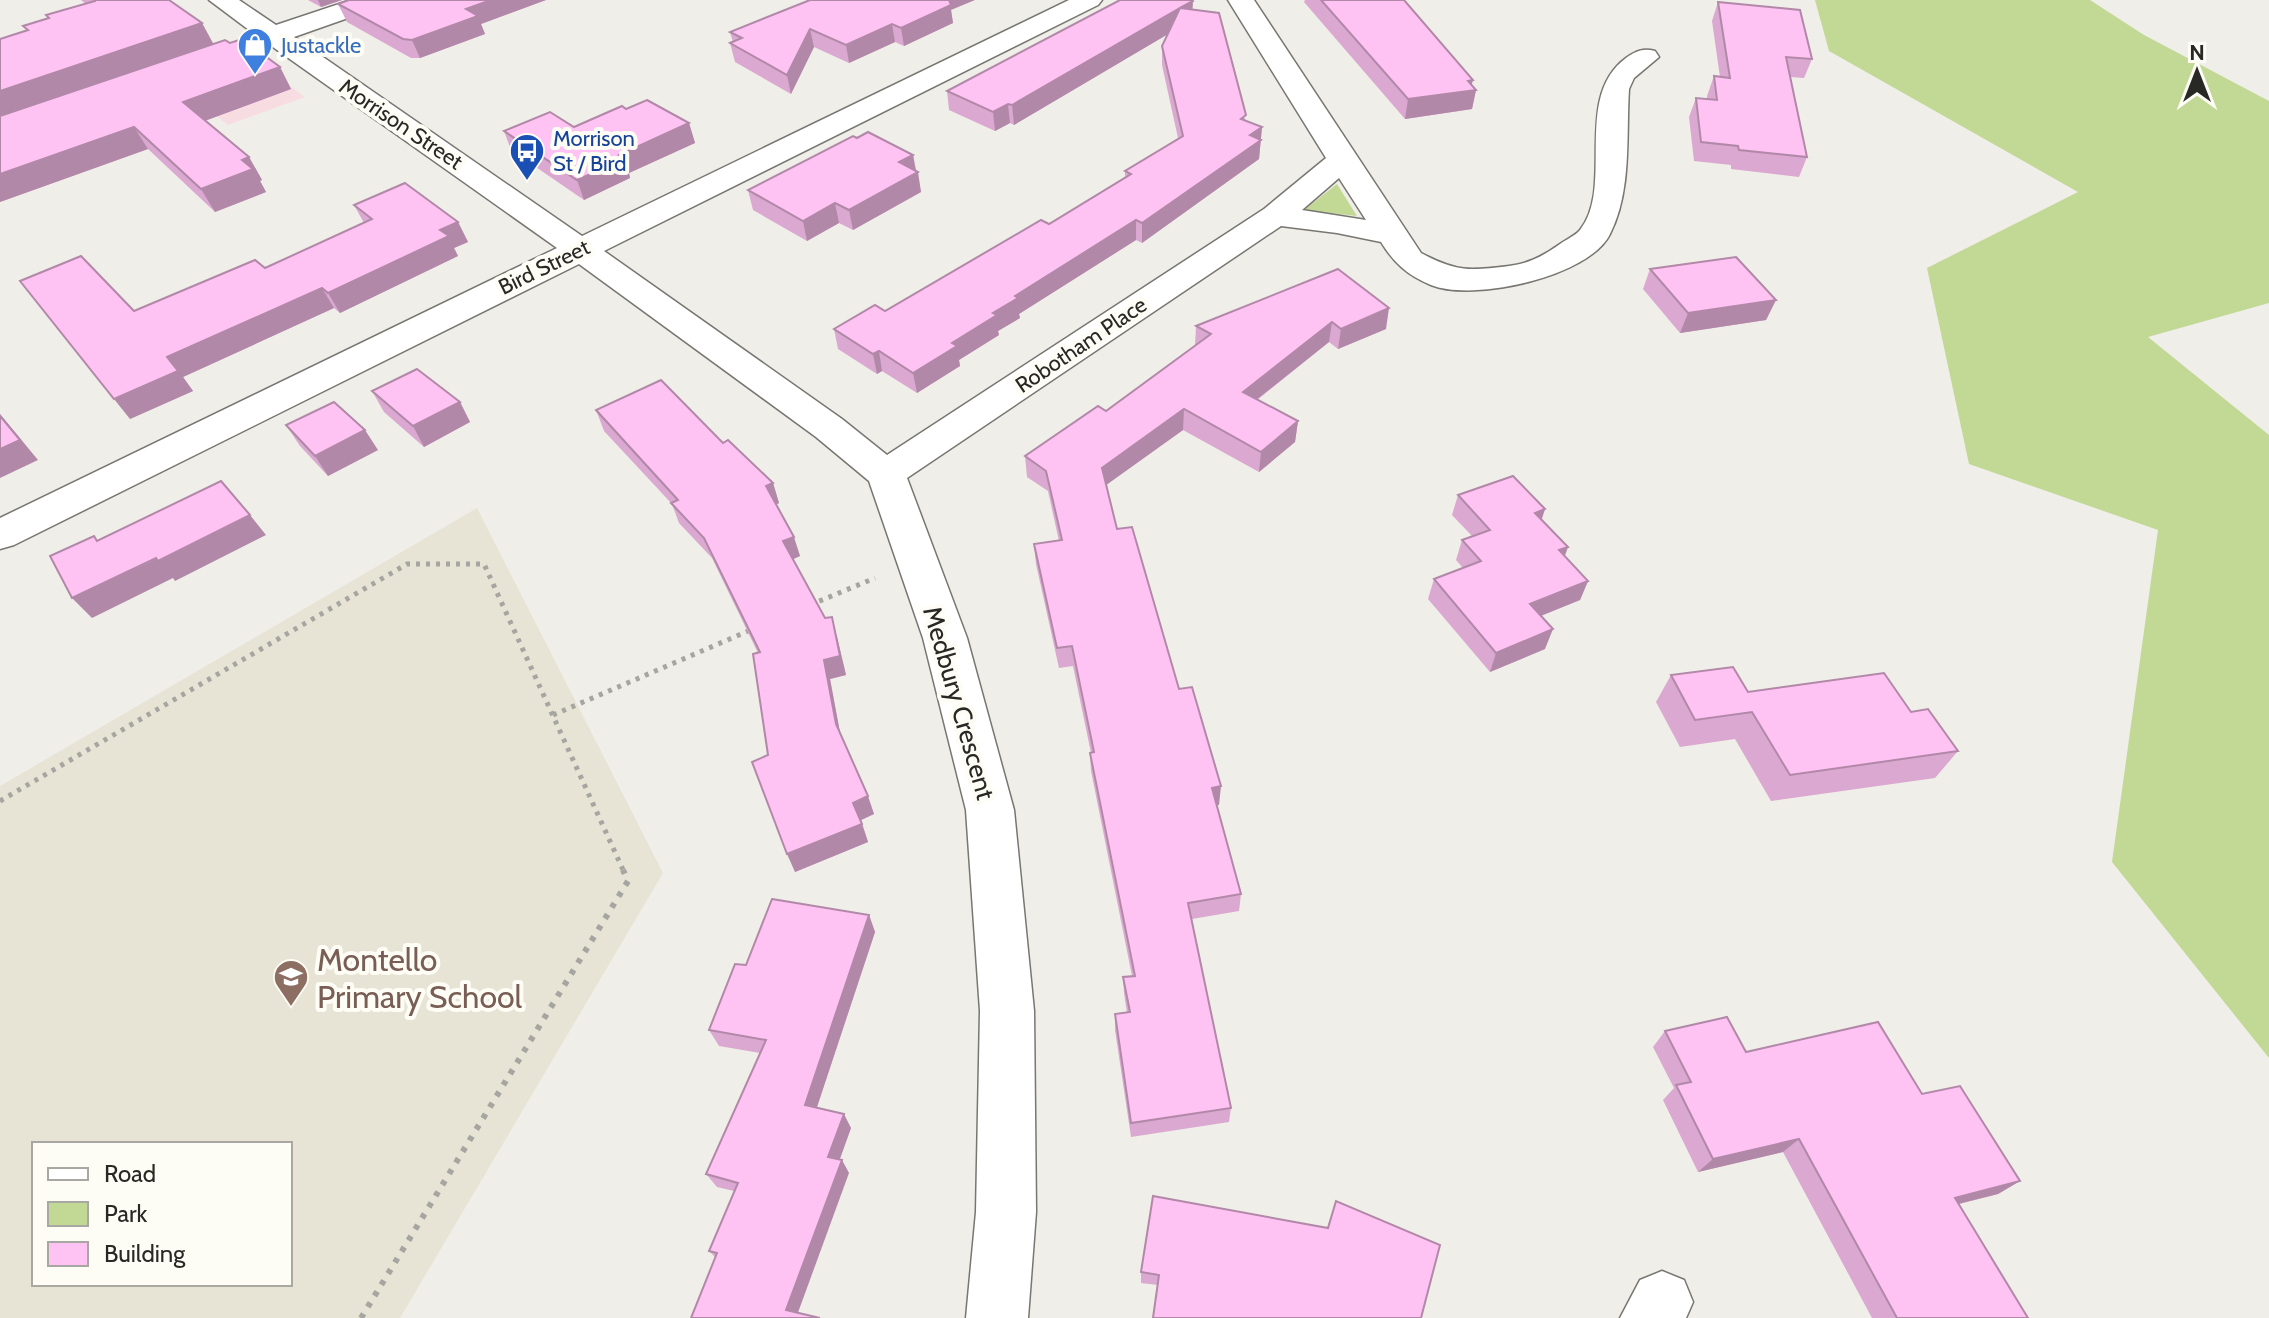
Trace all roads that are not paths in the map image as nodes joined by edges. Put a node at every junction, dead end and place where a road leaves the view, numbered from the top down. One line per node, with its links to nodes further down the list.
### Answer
1 (222, 0): 5 (street, Morrison Street)
2 (376, 0): 5 (street)
3 (1089, 0): 11 (street, Bird Street)
4 (1241, 0): 8 (street)
5 (271, 36): 6 (street); 11 (street, Morrison Street)
6 (226, 52)
7 (1645, 57): 10 (street)
8 (1342, 160): 9 (street, Robotham Place); 10 (street)
9 (1275, 216): 10 (street); 12 (street, Robotham Place)
10 (1392, 235)
11 (579, 250): 12 (street); 13 (street, Bird Street)
12 (886, 474): 14 (street, Medbury Crescent)
13 (0, 535)
14 (997, 1318)

